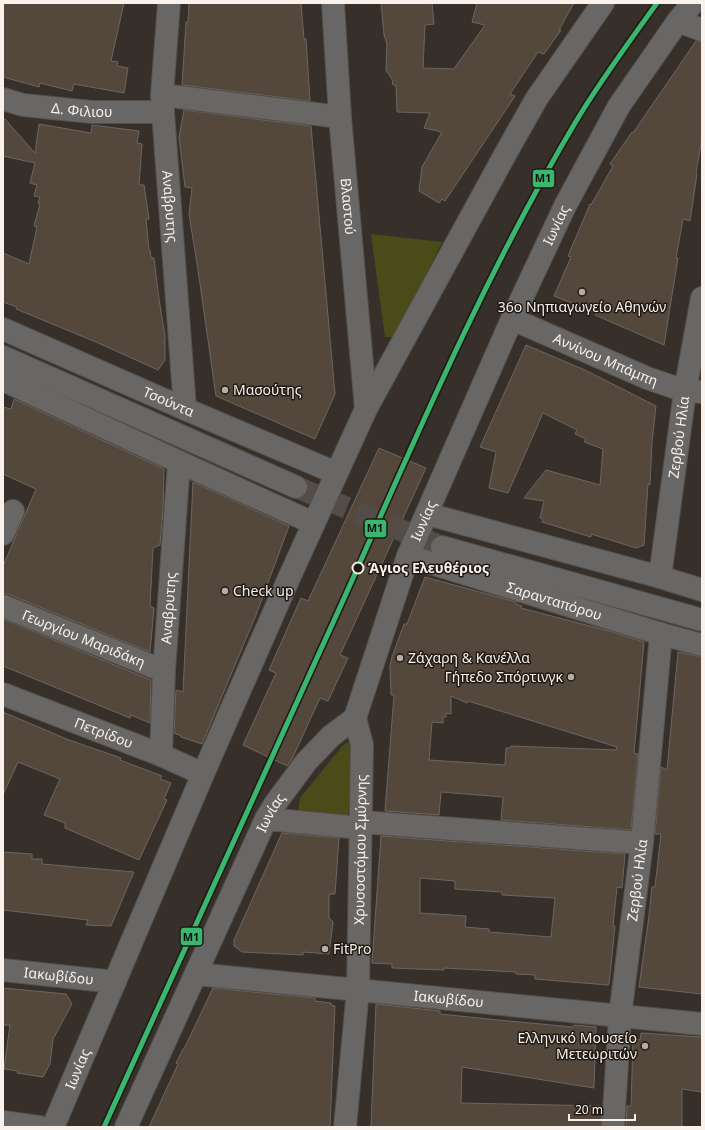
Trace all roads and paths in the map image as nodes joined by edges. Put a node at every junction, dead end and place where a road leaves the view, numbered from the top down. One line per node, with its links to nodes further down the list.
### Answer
1 (169, 3): 8 (street, Αναβρυτης)
2 (333, 3): 9 (street, Βλαστού)
3 (603, 3): 17 (street, Ιωνίας)
4 (693, 3): 5 (street, Ιωνίας)
5 (678, 21): 6 (street); 11 (street, Ιωνίας)
6 (702, 30)
7 (3, 99): 8 (street, Δ. Φιλιου)
8 (162, 104): 9 (street, Δ. Φιλιου); 16 (street, Αναβρυτης)
9 (340, 117): 17 (street, Βλαστού)
10 (702, 298): 15 (street, Ζερβού Ηλία)
11 (512, 319): 15 (street, Αννίνου Μπάμπη); 22 (street, Ιωνίας)
12 (3, 329): 16 (street, Τσούντα)
13 (3, 357): 20 (street, Τσούντα)
14 (3, 380): 18 (street)
15 (693, 392): 27 (street, Ζερβού Ηλία)
16 (185, 409): 19 (street, Τσούντα)
17 (366, 409): 19 (street, Ιωνίας)
18 (180, 462): 23 (street); 33 (street, Αναβρυτης)
19 (336, 473): 23 (street, Ιωνίας)
20 (296, 487)
21 (13, 511): 24 (street)
22 (427, 514): 26 (street, Ιωνίας); 27 (street)
23 (313, 523): 37 (street, Ιωνίας)
24 (3, 534)
25 (442, 547): 30 (street, Σαρανταπόρου)
26 (408, 556): 31 (street, Σαρανταπόρου); 35 (street, Ιωνίας)
27 (660, 578): 28 (street)
28 (702, 590)
29 (3, 606): 33 (street, Γεωργίου Μαριδάκη)
30 (702, 620)
31 (661, 634): 32 (street, Σαρανταπόρου); 40 (street, Ζερβού Ηλία)
32 (702, 645)
33 (164, 671): 36 (street, Αναβρυτης)
34 (3, 694): 36 (street, Πετρίδου)
35 (355, 718): 38 (street, Ιωνίας); 39 (street, Χρυσοστόμου Σμύρνης)
36 (160, 754): 37 (street, Πετρίδου)
37 (203, 774): 43 (street, Ιωνίας)
38 (266, 820): 39 (street); 42 (street, Ιωνίας)
39 (361, 825): 40 (street); 44 (street, Χρυσοστόμου Σμύρνης)
40 (642, 843): 45 (street, Ζερβού Ηλία)
41 (3, 970): 43 (street, Ιακωβίδου)
42 (196, 974): 44 (street, Ιακωβίδου); 50 (street, Ιωνίας)
43 (115, 982): 49 (street, Ιωνίας)
44 (358, 990): 45 (street, Ιακωβίδου); 51 (street, Χρυσοστόμου Σμύρνης)
45 (620, 1016): 46 (street, Ιακωβίδου); 52 (street, Ζερβού Ηλία)
46 (702, 1024)
47 (3, 1122): 48 (street)
48 (39, 1127)
49 (53, 1127)
50 (126, 1127)
51 (345, 1127)
52 (613, 1127)

